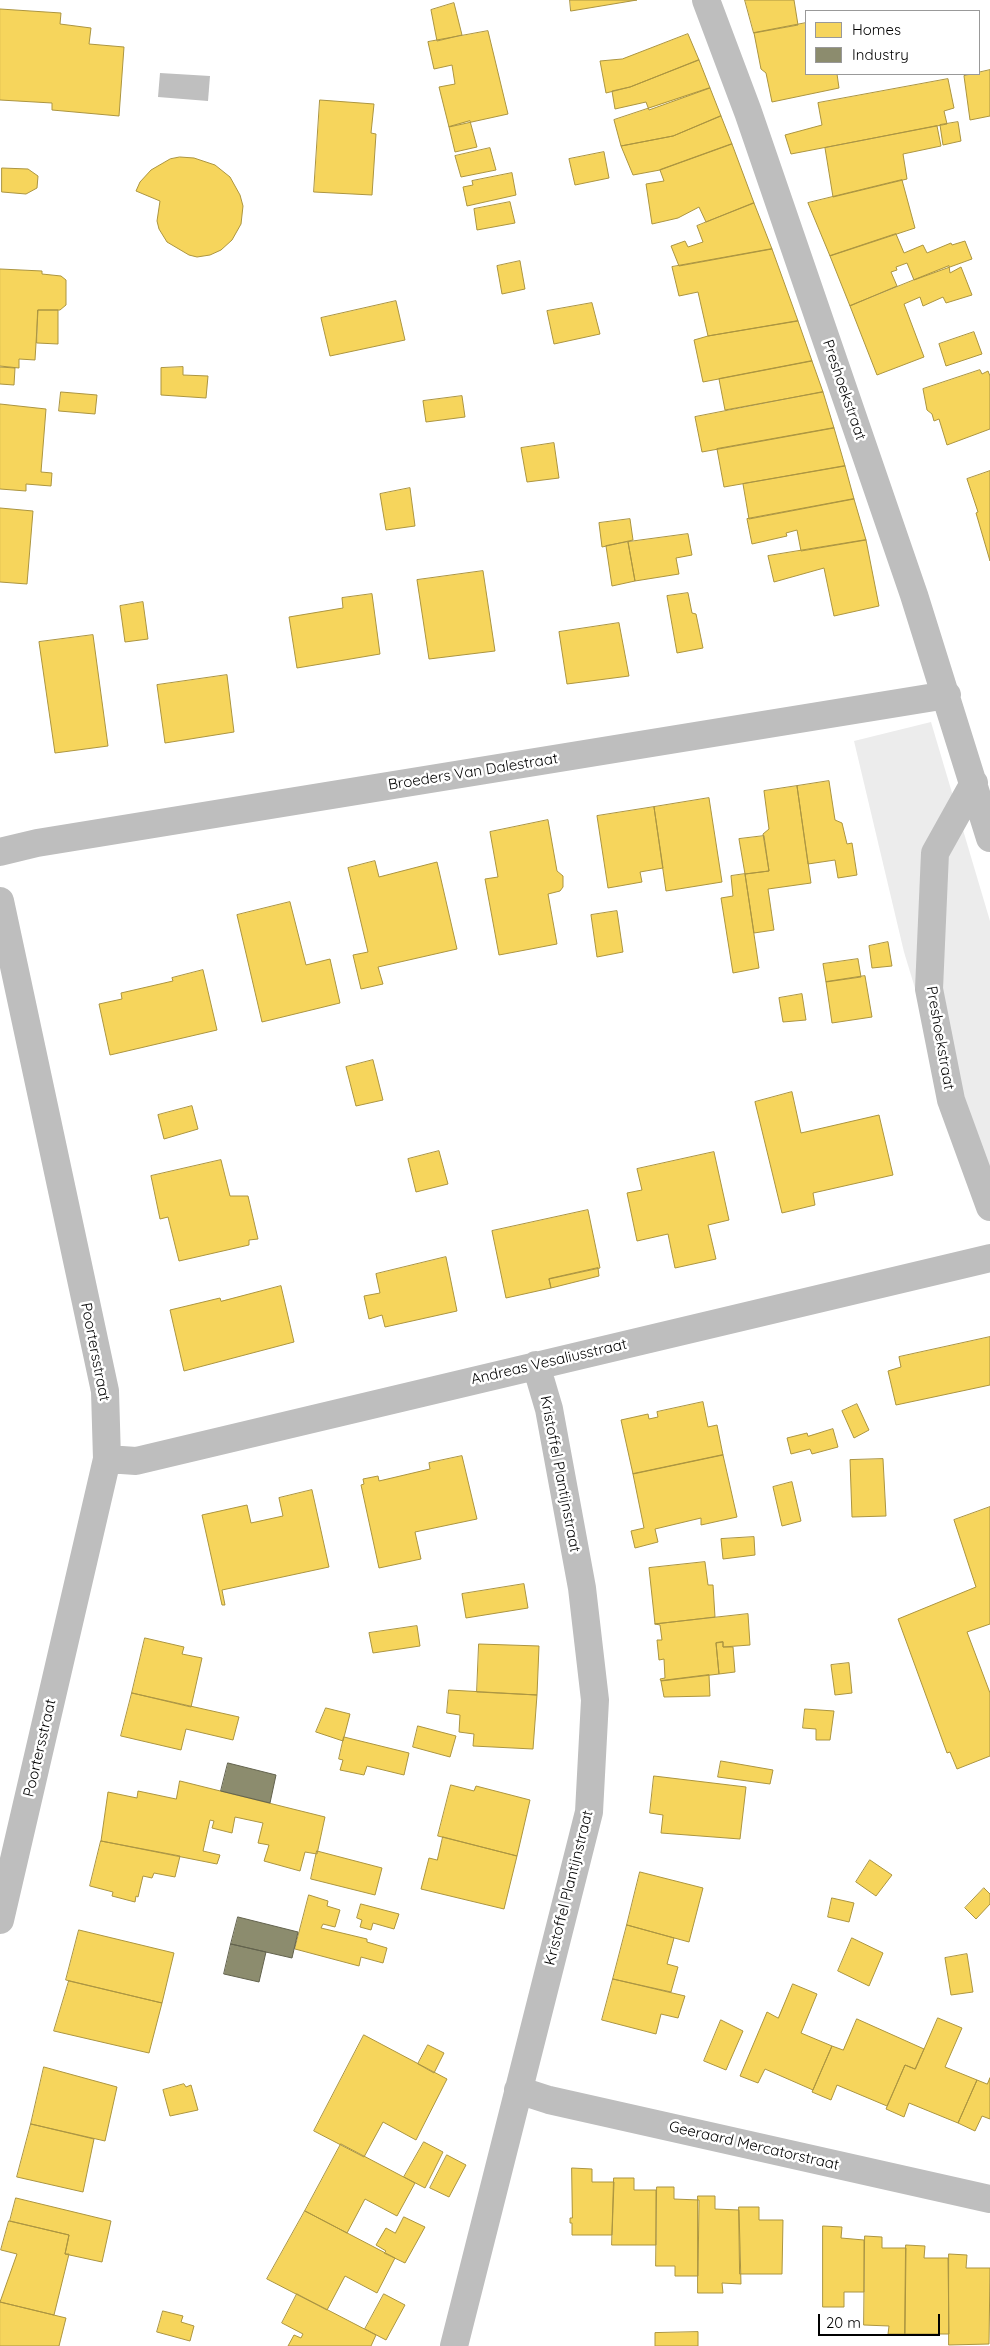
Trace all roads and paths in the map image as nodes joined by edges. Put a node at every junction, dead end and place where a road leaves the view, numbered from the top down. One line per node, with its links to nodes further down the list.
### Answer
1 (706, 0): 2 (street, Preshoekstraat)
2 (947, 695): 3 (street, Preshoekstraat); 5 (street, Broeders Van Dalestraat)
3 (974, 783): 4 (street, Preshoekstraat); 7 (street, Preshoekstraat)
4 (990, 838)
5 (0, 852)
6 (0, 900): 10 (street, Poortersstraat)
7 (990, 1207)
8 (990, 1258): 9 (street, Andreas Vesaliusstraat)
9 (536, 1364): 10 (street, Andreas Vesaliusstraat); 12 (street, Kristoffel Plantijnstraat)
10 (107, 1459): 11 (street, Poortersstraat)
11 (0, 1920)
12 (518, 2090): 13 (street, Geeraard Mercatorstraat); 14 (street, Kristoffel Plantijnstraat)
13 (990, 2199)
14 (454, 2346)

